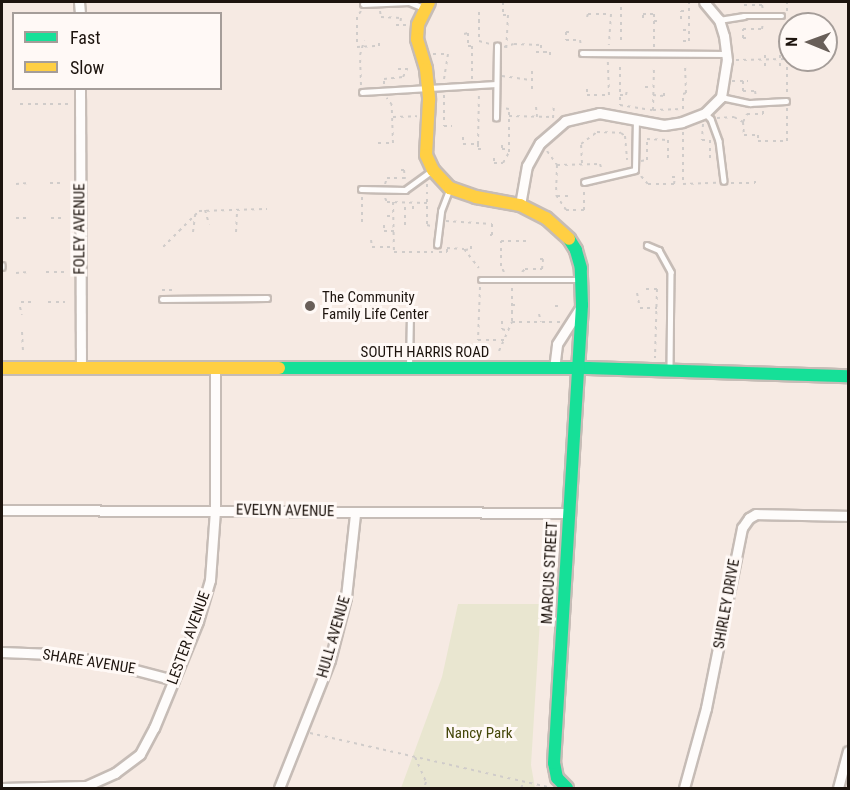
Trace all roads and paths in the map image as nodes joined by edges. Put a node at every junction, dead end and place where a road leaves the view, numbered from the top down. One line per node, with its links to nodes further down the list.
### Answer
1 (503, 2): 38 (path)
2 (621, 2): 31 (path)
3 (689, 2): 9 (path)
4 (704, 2): 18 (street)
5 (744, 3): 8 (path); 10 (path)
6 (363, 4): 7 (lane)
7 (427, 5): 58 (street)
8 (762, 5)
9 (689, 11): 17 (path); 25 (path)
10 (743, 11)
11 (479, 12): 23 (path)
12 (360, 15): 39 (path)
13 (778, 16): 18 (lane)
14 (381, 17): 21 (path)
15 (588, 17): 36 (path)
16 (643, 18): 19 (path)
17 (681, 19)
18 (719, 20): 48 (street)
19 (654, 21): 20 (path); 32 (path)
20 (661, 21)
21 (412, 25)
22 (762, 29): 29 (path)
23 (479, 30): 26 (path); 35 (path)
24 (683, 30): 25 (path)
25 (689, 30): 37 (path)
26 (484, 31)
27 (569, 32): 30 (path)
28 (464, 34): 60 (path)
29 (736, 35)
30 (580, 40)
31 (621, 40)
32 (654, 40)
33 (364, 41): 39 (path)
34 (379, 41): 39 (path)
35 (479, 41)
36 (609, 41)
37 (683, 41)
38 (524, 44): 41 (path); 43 (path)
39 (364, 46): 61 (path)
40 (496, 46): 67 (lane)
41 (524, 50)
42 (536, 52): 43 (path)
43 (541, 52): 47 (path)
44 (425, 53): 65 (path)
45 (582, 53): 48 (lane)
46 (765, 53): 49 (path)
47 (550, 57)
48 (729, 57): 49 (path); 84 (street)
49 (764, 59): 50 (path); 51 (path)
50 (778, 59)
51 (765, 66)
52 (609, 67): 81 (path)
53 (620, 67): 82 (path)
54 (654, 67): 70 (path)
55 (685, 67): 92 (path)
56 (398, 69): 57 (path)
57 (407, 69): 58 (path); 63 (path)
58 (426, 69): 68 (street)
59 (532, 70): 64 (path)
60 (472, 72)
61 (360, 77)
62 (512, 78): 64 (path)
63 (384, 79)
64 (532, 80): 71 (path)
65 (444, 81)
66 (729, 81): 77 (path)
67 (496, 84): 68 (lane); 97 (lane)
68 (427, 86): 78 (lane); 126 (street)
69 (645, 87): 70 (path)
70 (653, 87): 83 (path)
71 (532, 89)
72 (587, 89): 81 (path)
73 (603, 89): 81 (path)
74 (80, 90): 223 (street, FOLEY AVENUE)
75 (627, 90): 82 (path)
76 (444, 91): 105 (path)
77 (755, 91)
78 (362, 92)
79 (479, 92): 109 (path)
80 (664, 92): 83 (path)
81 (603, 95)
82 (620, 95): 92 (path)
83 (653, 95): 92 (path)
84 (722, 97): 85 (lane); 100 (street)
85 (786, 101)
86 (554, 103): 99 (path)
87 (20, 104): 88 (path)
88 (74, 104)
89 (390, 104): 96 (path)
90 (536, 107): 98 (path)
91 (509, 110): 95 (path)
92 (653, 110): 101 (path)
93 (763, 114): 103 (path)
94 (423, 116): 96 (path)
95 (509, 116): 98 (path); 113 (path)
96 (393, 117): 108 (path)
97 (496, 117)
98 (537, 117): 99 (path)
99 (553, 117): 104 (path)
100 (704, 117): 102 (street); 118 (path); 130 (lane)
101 (653, 119)
102 (636, 120): 125 (lane); 149 (street)
103 (743, 122)
104 (552, 123)
105 (452, 126)
106 (683, 128): 131 (path)
107 (463, 137): 109 (path)
108 (378, 143)
109 (478, 144): 112 (path)
110 (502, 145): 113 (path)
111 (544, 146): 122 (path)
112 (486, 149)
113 (509, 149): 114 (path)
114 (494, 158)
115 (668, 159): 117 (path)
116 (625, 160): 120 (path)
117 (647, 160)
118 (710, 160)
119 (572, 164): 120 (path); 122 (path); 123 (path)
120 (582, 164): 121 (path)
121 (600, 164)
122 (557, 165): 141 (path)
123 (572, 169)
124 (401, 170): 129 (path)
125 (635, 170): 127 (path); 132 (lane)
126 (430, 176): 138 (street); 139 (lane); 148 (path)
127 (670, 177)
128 (387, 178): 129 (path)
129 (405, 178): 137 (path)
130 (724, 181)
131 (755, 181)
132 (584, 182)
133 (29, 183): 136 (path)
134 (50, 183): 135 (path)
135 (65, 183)
136 (16, 184)
137 (405, 185)
138 (450, 188): 149 (street, MARCUS STREET); 173 (lane)
139 (362, 189)
140 (584, 192): 141 (path)
141 (557, 196): 142 (path)
142 (568, 196)
143 (362, 202): 162 (path)
144 (387, 202): 145 (path)
145 (393, 202): 146 (path); 156 (path)
146 (405, 202): 147 (path); 165 (path)
147 (413, 202): 148 (path); 151 (path)
148 (427, 203): 166 (path)
149 (520, 205): 188 (street, MARCUS STREET)
150 (267, 209): 153 (path)
151 (413, 209)
152 (205, 210): 153 (path); 154 (path); 163 (path)
153 (237, 210): 169 (path)
154 (195, 215): 168 (path); 176 (path)
155 (387, 216): 156 (path)
156 (393, 216): 167 (path)
157 (16, 218): 158 (path)
158 (29, 218)
159 (51, 218): 160 (path)
160 (65, 218)
161 (451, 221): 170 (path)
162 (362, 222)
163 (208, 224)
164 (384, 225): 167 (path)
165 (405, 225)
166 (427, 225)
167 (394, 231): 177 (path)
168 (193, 232)
169 (236, 232)
170 (490, 235)
171 (371, 240): 177 (path)
172 (529, 241): 181 (path)
173 (437, 245)
174 (647, 245): 226 (lane)
175 (471, 246): 178 (path)
176 (163, 247)
177 (394, 247): 178 (path)
178 (465, 250): 180 (path)
179 (540, 259): 182 (path)
180 (479, 268)
181 (504, 269)
182 (525, 269)
183 (29, 272): 186 (path)
184 (46, 272): 185 (path)
185 (65, 272)
186 (16, 273)
187 (481, 280): 188 (lane); 216 (path)
188 (582, 280): 200 (street, MARCUS STREET)
189 (512, 286): 198 (path)
190 (645, 289): 204 (path)
191 (638, 293): 204 (path)
192 (162, 298): 193 (lane)
193 (267, 298)
194 (21, 302): 195 (path)
195 (31, 302)
196 (48, 302): 197 (path)
197 (65, 302)
198 (512, 305): 199 (path); 210 (path)
199 (518, 305)
200 (582, 305): 224 (street); 225 (street, MARCUS STREET)
201 (555, 306): 202 (path)
202 (561, 306)
203 (20, 307): 207 (path)
204 (657, 308): 219 (path)
205 (410, 312): 222 (lane)
206 (539, 314): 212 (path)
207 (22, 315)
208 (520, 317): 211 (path)
209 (502, 321): 214 (path)
210 (512, 322): 211 (path); 214 (path)
211 (521, 322): 212 (path)
212 (542, 322): 213 (path)
213 (560, 322)
214 (508, 331): 216 (path)
215 (22, 332): 217 (path)
216 (504, 340): 218 (path)
217 (23, 351)
218 (499, 351)
219 (655, 364)
220 (2, 368): 223 (street, SOUTH HARRIS ROAD)
221 (215, 368): 222 (street, SOUTH HARRIS ROAD); 223 (street, SOUTH HARRIS ROAD); 229 (street, LESTER AVENUE)
222 (409, 368): 224 (street, SOUTH HARRIS ROAD)
223 (81, 369)
224 (554, 369): 225 (street, SOUTH HARRIS ROAD)
225 (578, 369): 226 (street, SOUTH HARRIS ROAD); 231 (street, MARCUS STREET)
226 (670, 371): 227 (street, SOUTH HARRIS ROAD)
227 (849, 376)
228 (2, 510): 229 (street, EVELYN AVENUE)
229 (215, 510): 230 (street, EVELYN AVENUE); 234 (street, LESTER AVENUE)
230 (355, 513): 231 (street, EVELYN AVENUE); 235 (street, HULL AVENUE)
231 (569, 513): 244 (street, MARCUS STREET)
232 (849, 516): 245 (street, SHIRLEY DRIVE)
233 (2, 652): 234 (street, SHARE AVENUE)
234 (174, 680): 240 (street, LESTER AVENUE)
235 (301, 731): 237 (path); 241 (street, HULL AVENUE)
236 (849, 751): 246 (street)
237 (414, 757): 238 (path); 242 (path)
238 (524, 782): 239 (path); 243 (path)
239 (547, 787)
240 (2, 788)
241 (279, 789)
242 (424, 789)
243 (521, 789)
244 (567, 789)
245 (684, 789)
246 (838, 789)

